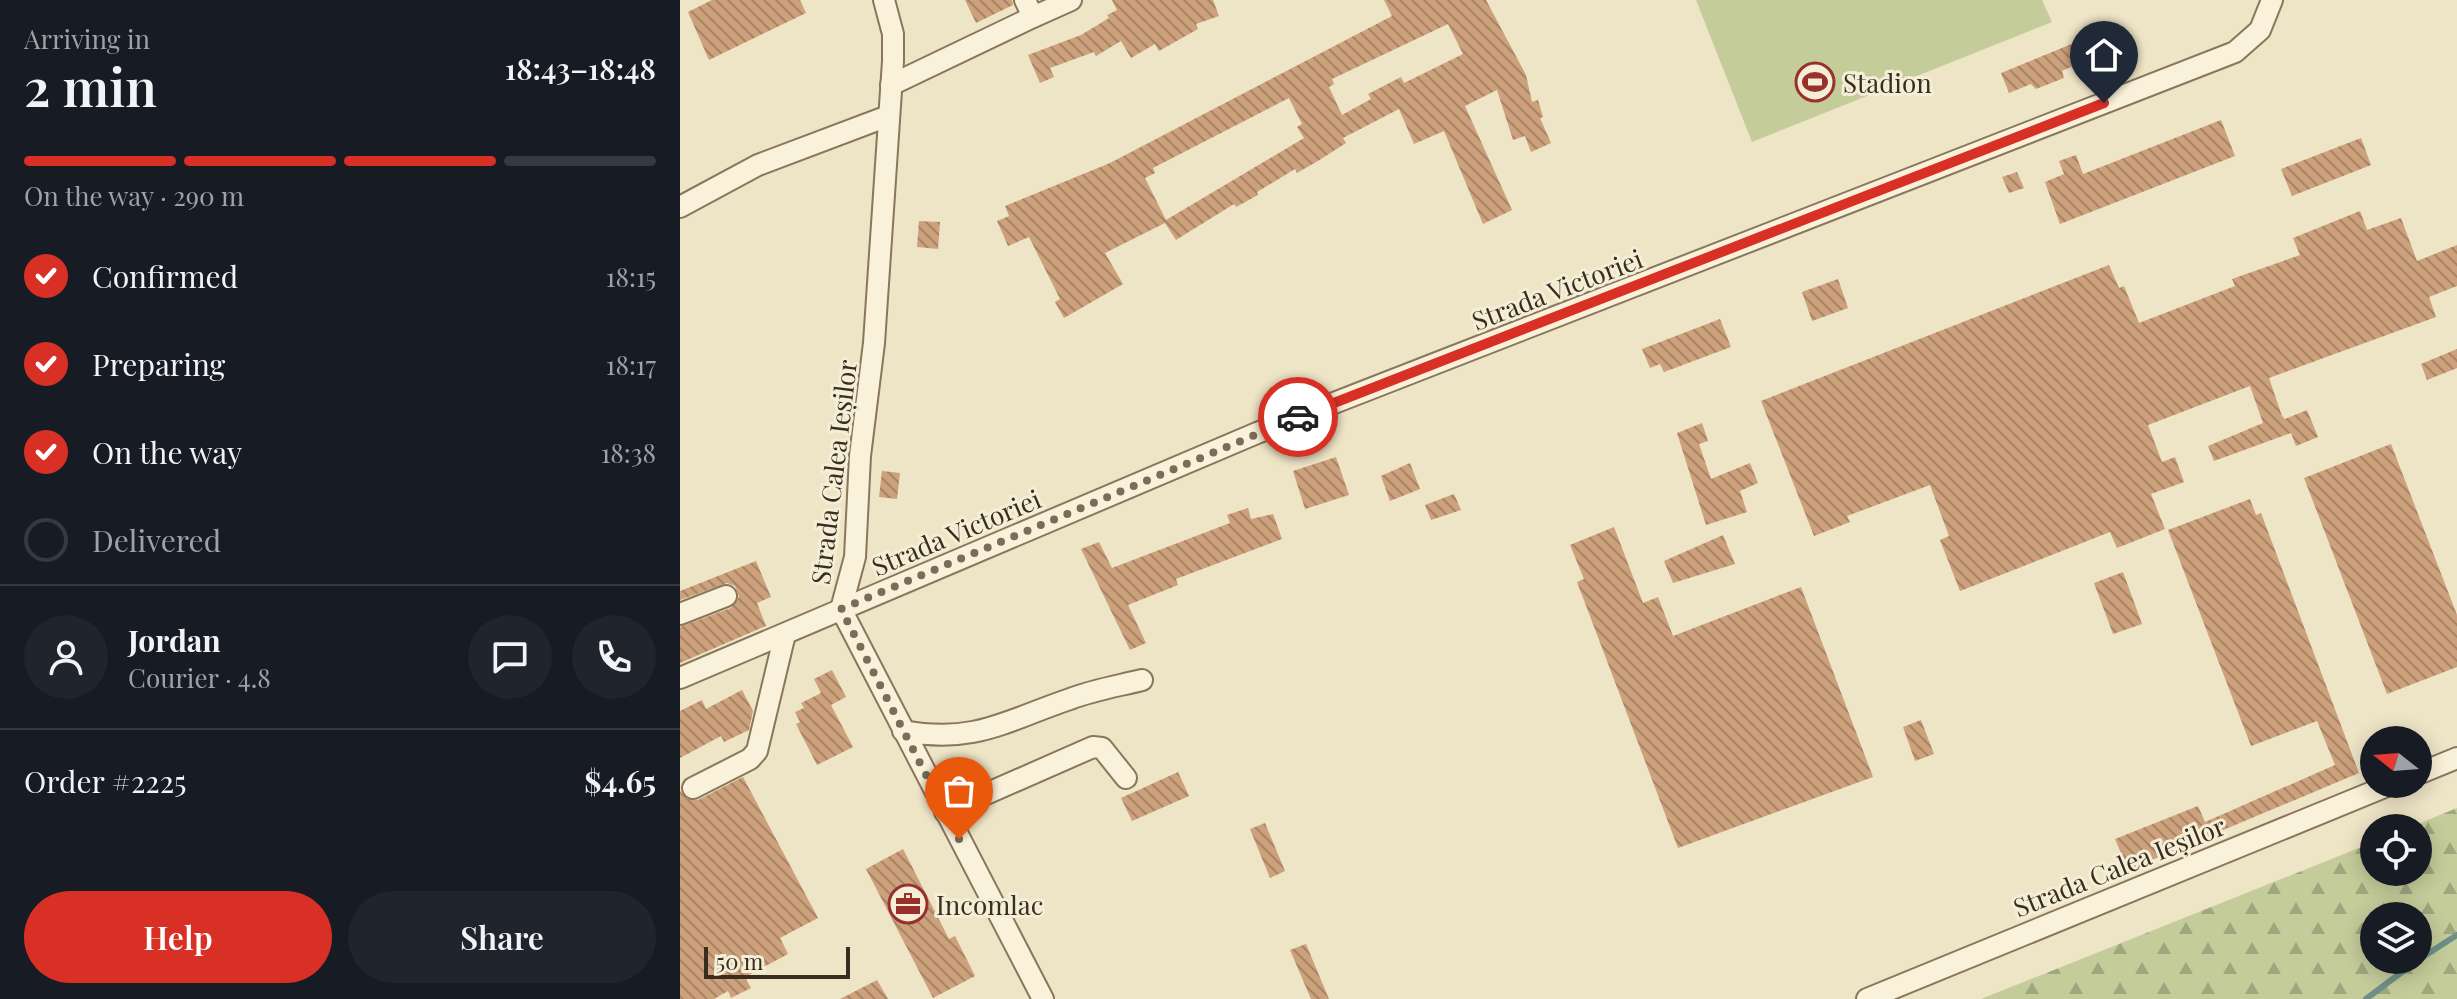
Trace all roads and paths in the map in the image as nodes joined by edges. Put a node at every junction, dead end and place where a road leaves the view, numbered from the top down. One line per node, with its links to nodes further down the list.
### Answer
1 (884, 0): 5 (street, Strada Calea Ieșilor)
2 (1071, 0): 4 (street)
3 (2272, 0): 9 (street, Strada Victoriei)
4 (1029, 8): 5 (street)
5 (891, 85): 6 (street, Strada Calea Ieșilor)
6 (888, 116): 7 (street); 9 (street, Strada Calea Ieșilor)
7 (680, 207)
8 (726, 596): 10 (street)
9 (841, 609): 11 (street, Strada Victoriei); 14 (street, Strada Calea Ieșilor)
10 (680, 614)
11 (785, 634): 12 (street, Strada Victoriei); 18 (street)
12 (680, 678)
13 (1142, 680): 14 (street)
14 (903, 731): 20 (street, Strada Calea Ieșilor)
15 (2457, 758): 16 (street)
16 (2432, 768)
17 (1126, 778): 20 (street)
18 (693, 788)
19 (2360, 797): 22 (street, Strada Calea Ieșilor)
20 (945, 812): 21 (street, Strada Calea Ieșilor)
21 (1043, 999)
22 (1867, 999)

